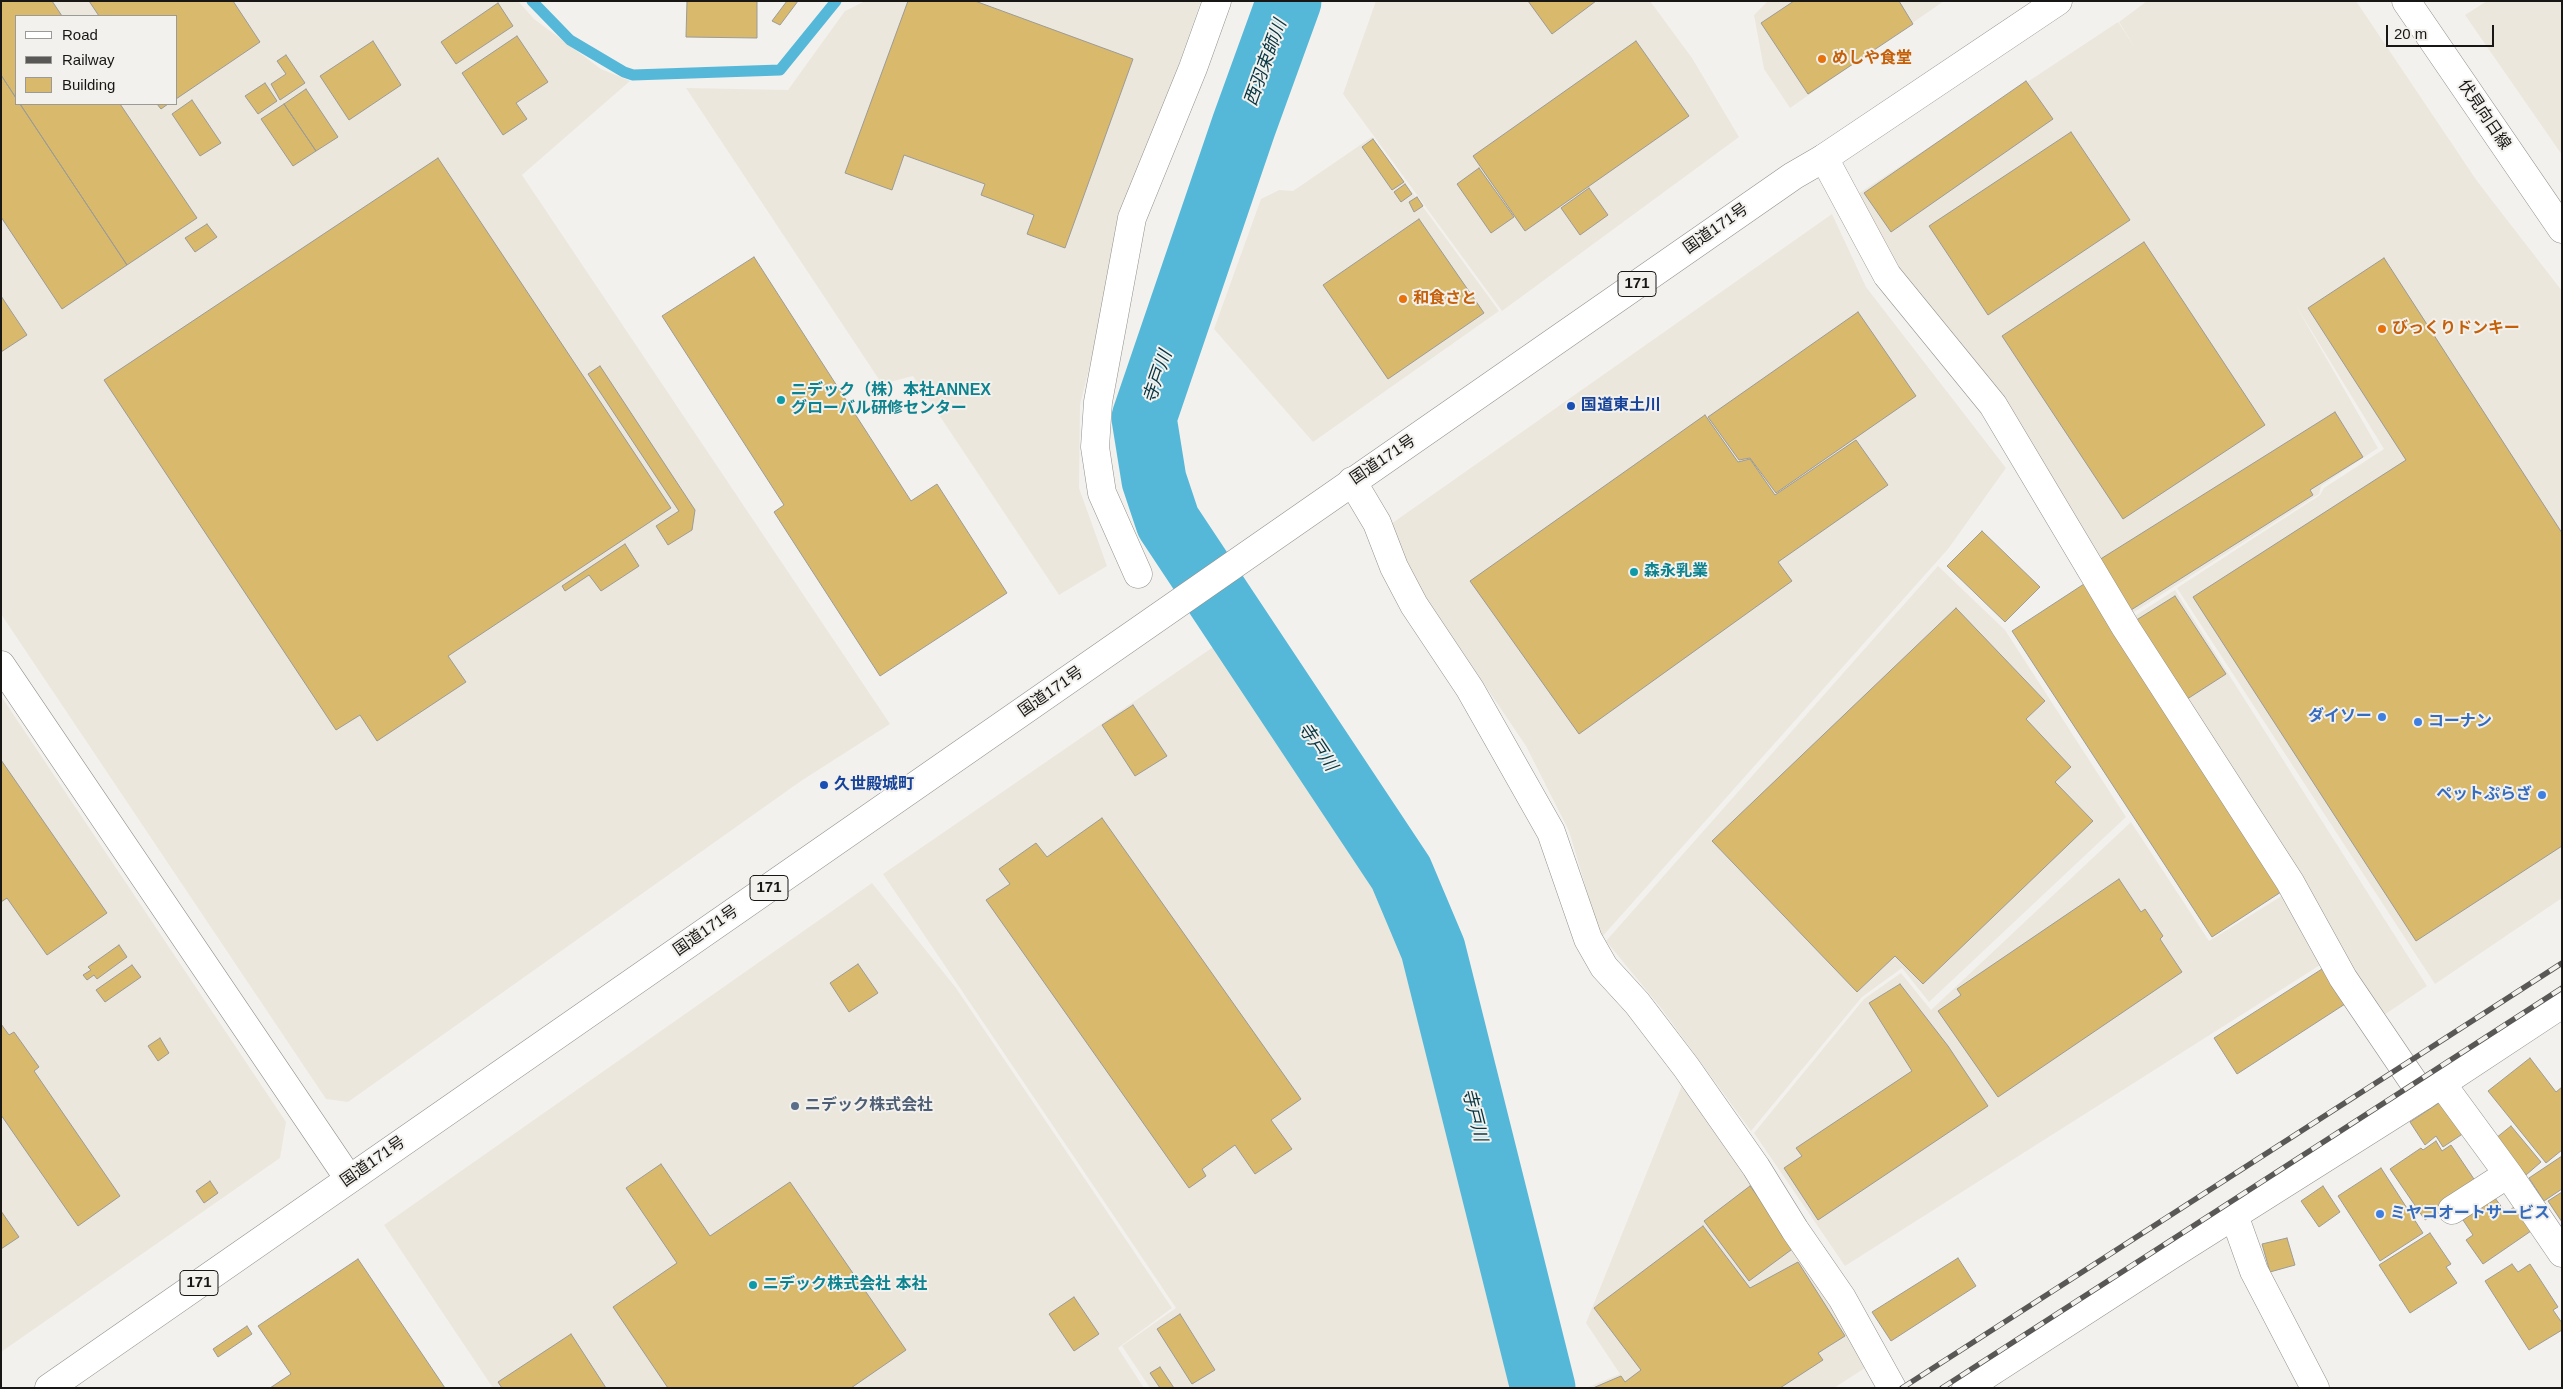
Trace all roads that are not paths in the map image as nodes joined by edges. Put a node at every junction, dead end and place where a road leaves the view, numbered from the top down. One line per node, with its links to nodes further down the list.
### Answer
1 (1217, 1): 7 (main road)
2 (2058, 1): 4 (main road, 国道171号 / 171)
3 (2406, 1): 5 (main road, 伏見向日線)
4 (1824, 158): 6 (main road, 国道171号 / 171); 10 (main road)
5 (2562, 230)
6 (1352, 481): 12 (main road, 国道171号 / 171); 17 (main road)
7 (1138, 574)
8 (1, 665): 12 (main road)
9 (2562, 1004): 10 (main road)
10 (2432, 1090): 11 (main road); 14 (main road)
11 (2508, 1174): 13 (main road); 15 (main road)
12 (349, 1179): 16 (main road, 国道171号 / 171)
13 (2452, 1210)
14 (2234, 1215): 18 (main road); 19 (main road)
15 (2562, 1253)
16 (48, 1388)
17 (1892, 1388)
18 (1966, 1388)
19 (2315, 1388)

